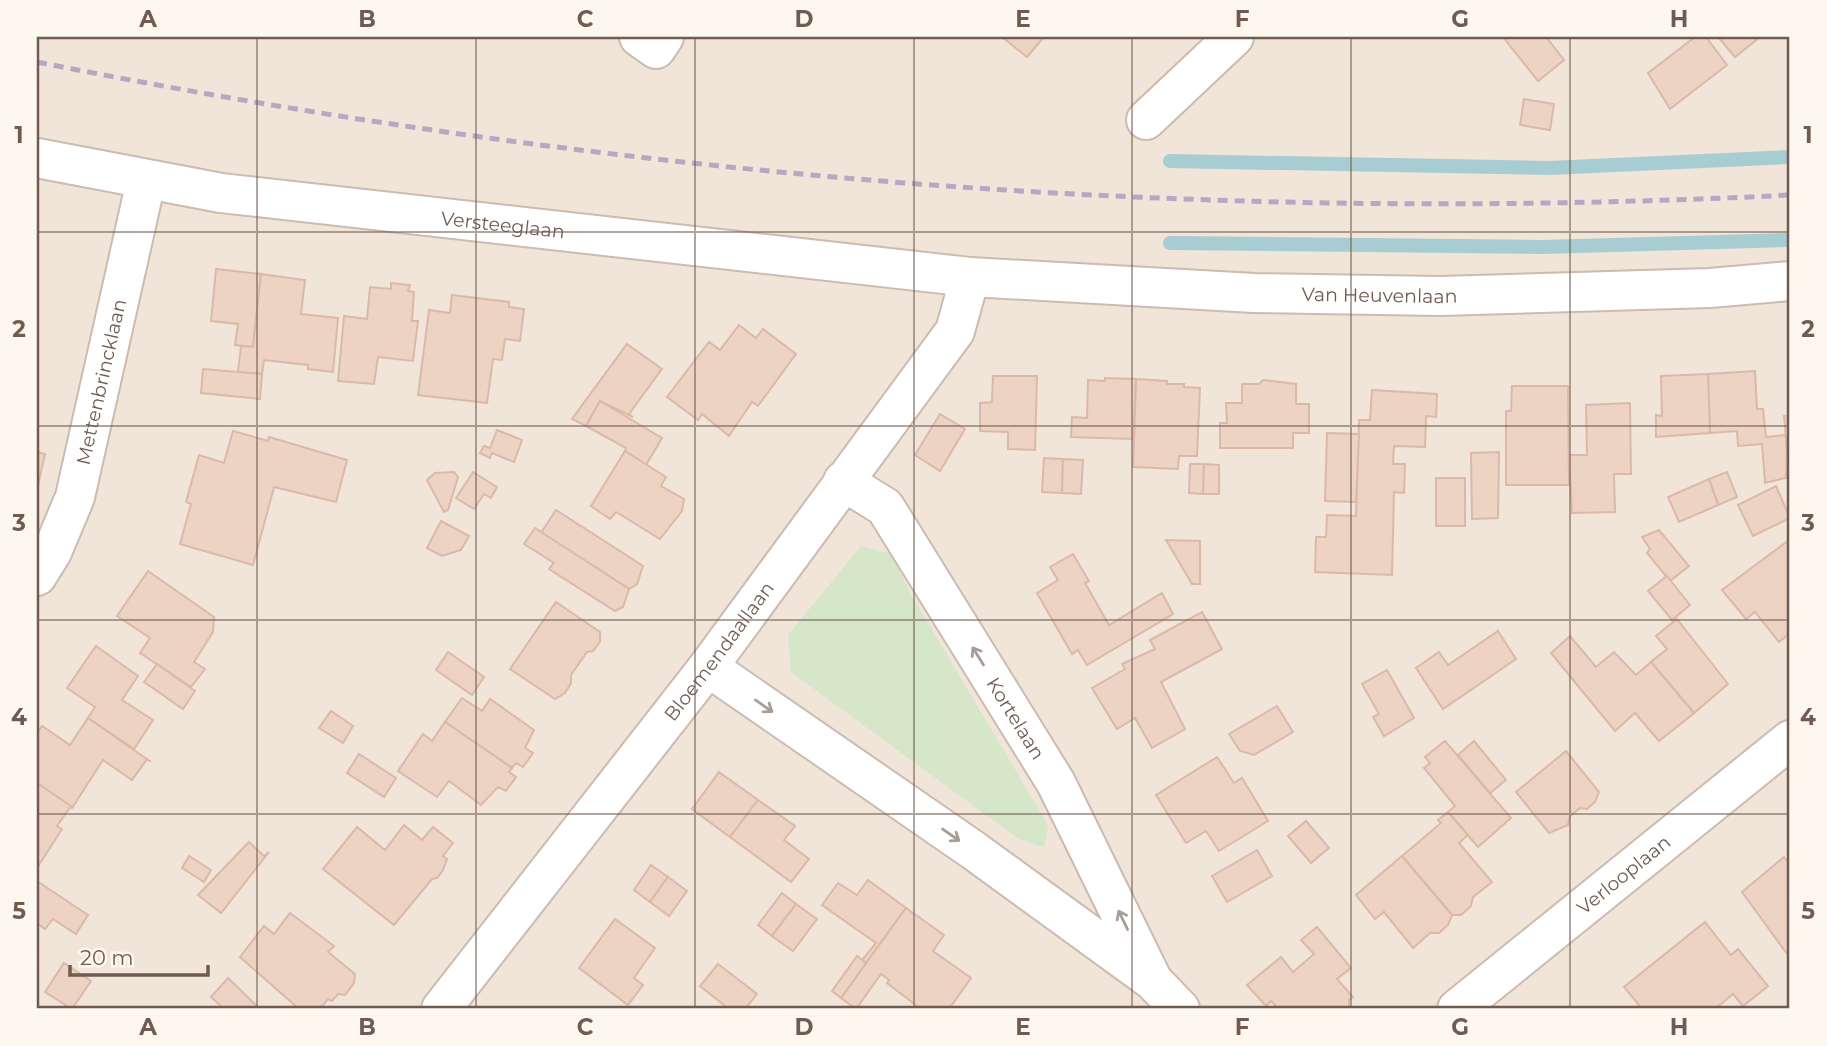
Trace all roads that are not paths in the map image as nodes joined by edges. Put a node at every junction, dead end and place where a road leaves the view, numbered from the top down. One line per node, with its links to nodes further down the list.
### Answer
1 (639, 37): 2 (street)
2 (664, 37)
3 (1234, 37): 4 (street)
4 (1146, 120)
5 (37, 158): 6 (street, Versteeglaan)
6 (146, 181): 7 (street, Versteeglaan); 10 (street, Mettenbrincklaan)
7 (970, 277): 8 (street, Van Heuvenlaan); 9 (street, Bloemendaallaan)
8 (1790, 281)
9 (843, 481): 11 (street, Bloemendaallaan); 13 (street, Kortelaan, one-way to 9)
10 (37, 576)
11 (708, 667): 13 (street, Kortelaan, one-way to 13); 14 (street, Bloemendaallaan)
12 (1790, 740): 16 (street, Verlooplaan)
13 (1153, 981): 15 (street, Kortelaan)
14 (441, 1009)
15 (1180, 1009)
16 (1457, 1009)

